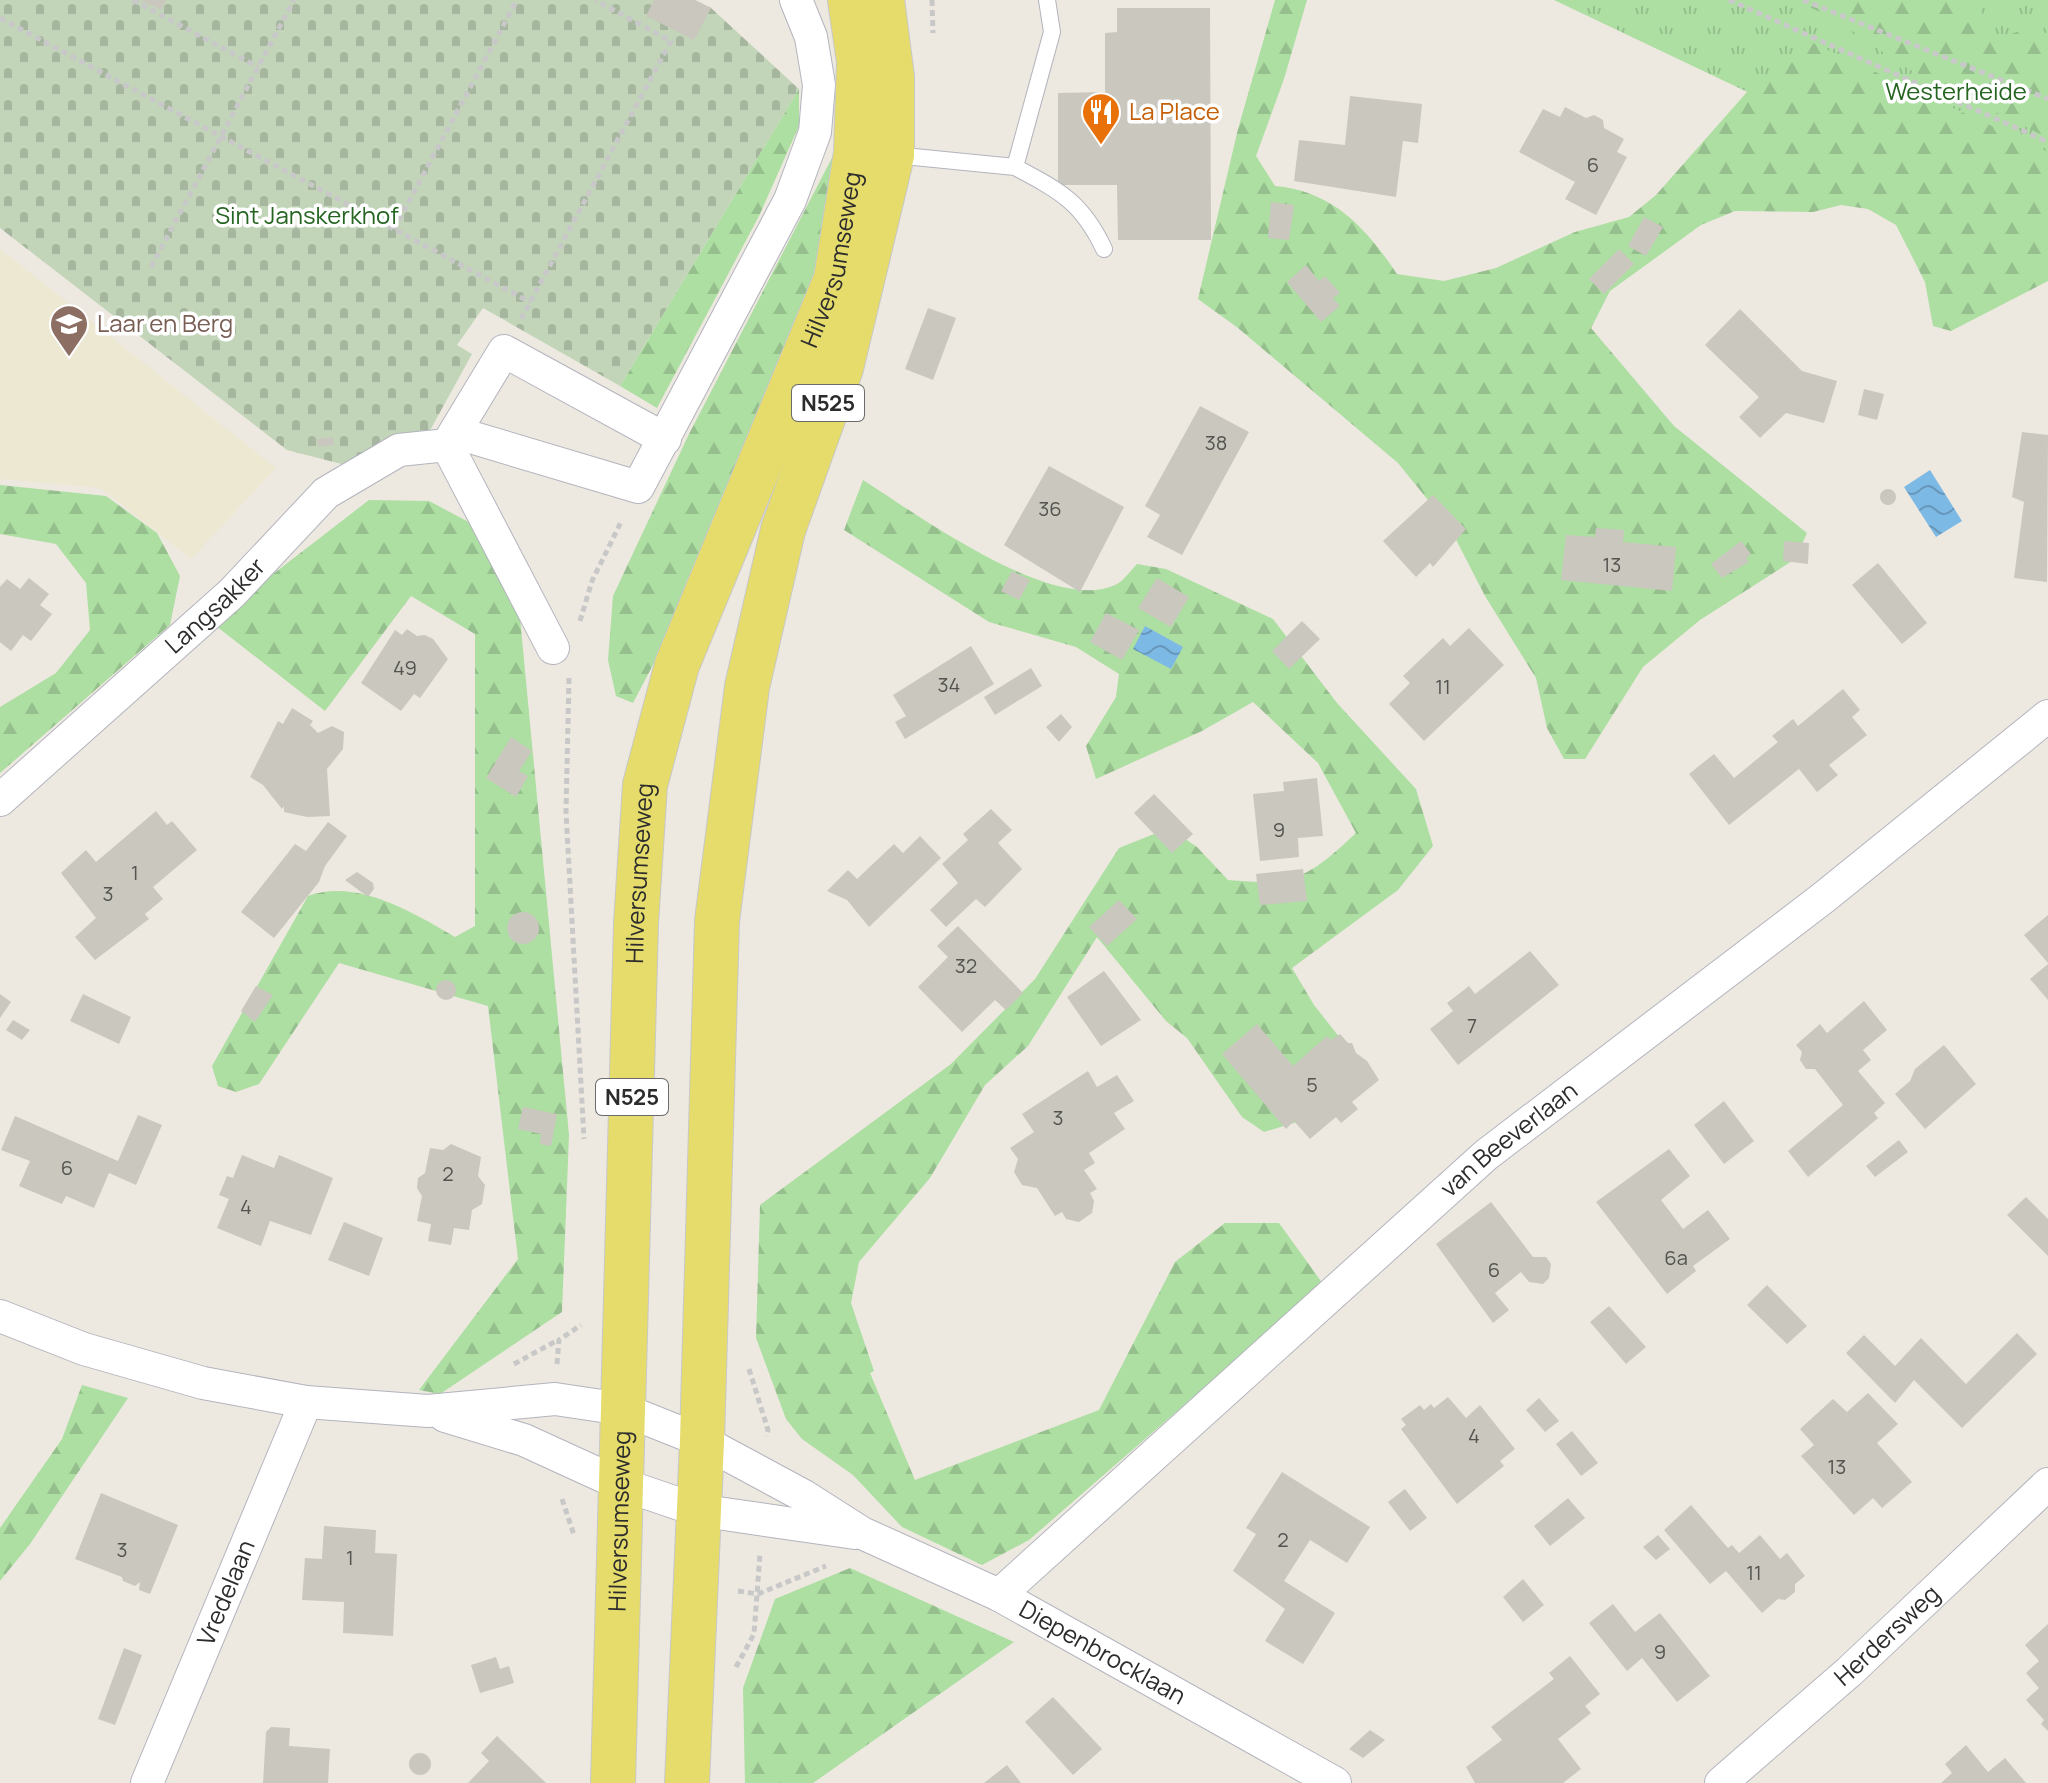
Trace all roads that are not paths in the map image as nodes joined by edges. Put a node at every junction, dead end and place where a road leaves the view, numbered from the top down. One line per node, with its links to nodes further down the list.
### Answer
1 (796, 0): 9 (street, Hilversumseweg)
2 (850, 0): 5 (main road, Hilversumseweg / N525)
3 (882, 0): 5 (main road, Hilversumseweg / N525)
4 (1047, 0): 6 (lane)
5 (874, 154): 6 (lane); 15 (main road, Hilversumseweg / N525); 17 (main road, Hilversumseweg / N525)
6 (1015, 167): 7 (lane)
7 (1104, 249)
8 (452, 439): 9 (street, Langsakker); 9 (street); 10 (street); 12 (street, Langsakker)
9 (665, 439)
10 (561, 660)
11 (2048, 716): 22 (street, van Beeverlaan)
12 (0, 800)
13 (0, 1316): 14 (street)
14 (306, 1402): 16 (street); 23 (street, Vredelaan)
15 (622, 1409): 16 (street); 17 (street, Diepenbrocklaan); 18 (main road, Hilversumseweg / N525)
16 (428, 1411): 18 (street)
17 (702, 1441): 20 (main road, Hilversumseweg / N525); 21 (street, Diepenbrocklaan)
18 (618, 1483): 20 (street); 24 (main road, Hilversumseweg / N525)
19 (2048, 1484): 27 (street, Herdersweg)
20 (697, 1510): 21 (street, Diepenbrocklaan); 25 (main road, Hilversumseweg / N525)
21 (862, 1533): 22 (street, Diepenbrocklaan)
22 (999, 1595): 26 (street, Diepenbrocklaan)
23 (147, 1783)
24 (613, 1783)
25 (687, 1783)
26 (1335, 1783)
27 (1721, 1783)

